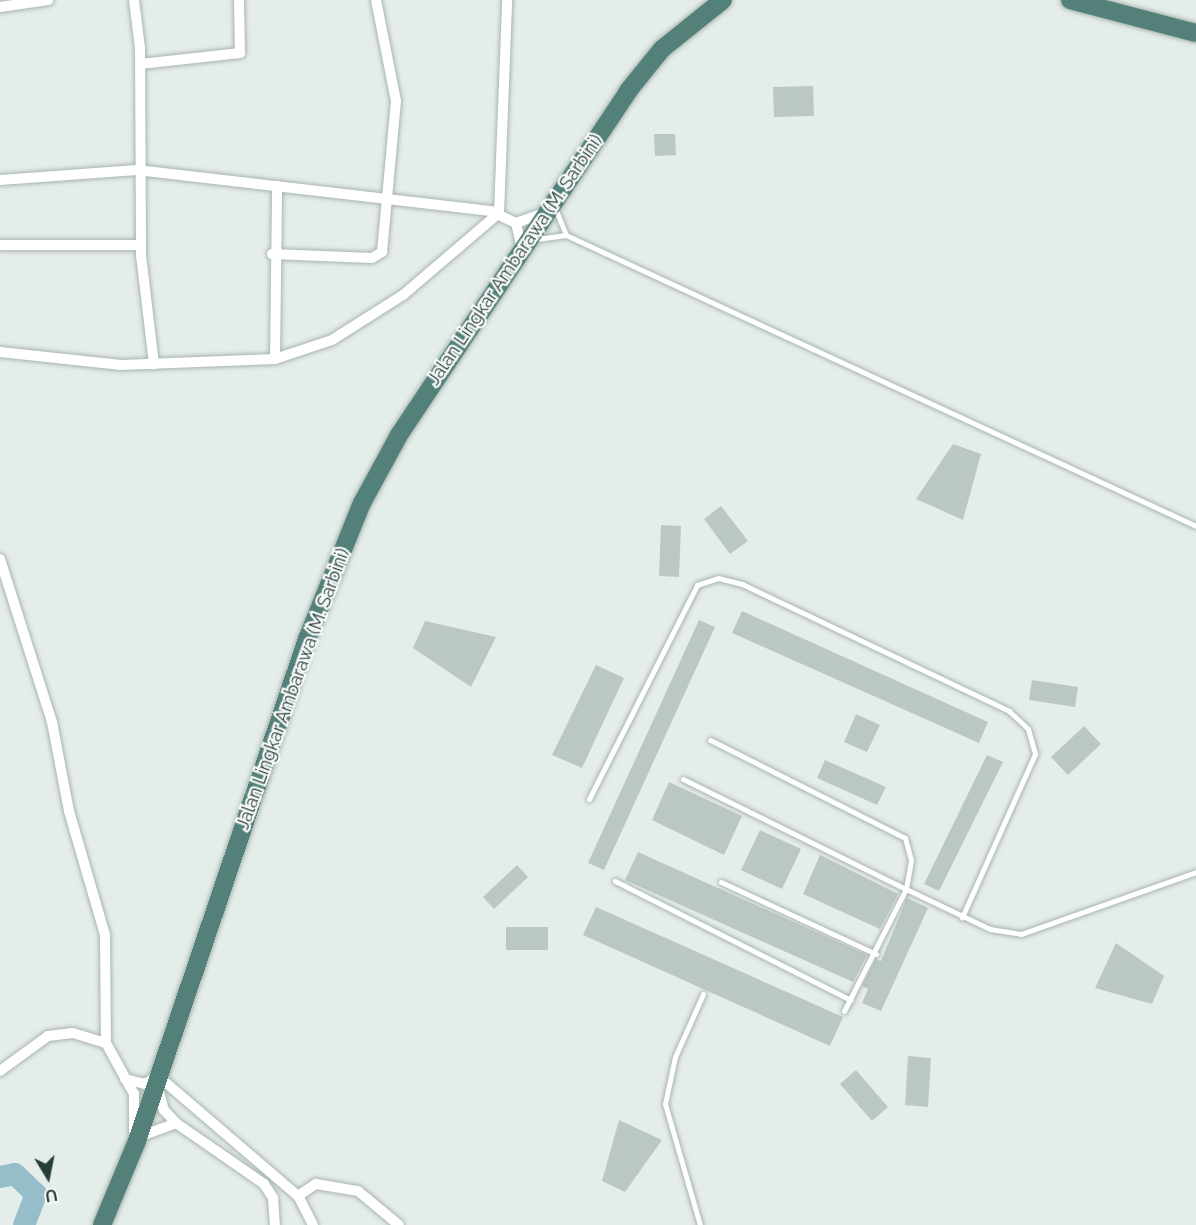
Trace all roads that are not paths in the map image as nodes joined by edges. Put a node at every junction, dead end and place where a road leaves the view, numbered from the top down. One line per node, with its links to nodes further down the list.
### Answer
1 (48, 0): 8 (street)
2 (134, 0): 10 (street)
3 (239, 0): 10 (street)
4 (376, 0): 14 (street)
5 (507, 0): 16 (street)
6 (723, 0): 15 (highway, Jalan Lingkar Ambarawa (M. Sarbini))
7 (1070, 0): 9 (highway)
8 (0, 7)
9 (1196, 33)
10 (140, 64): 11 (street)
11 (137, 170): 12 (street); 13 (street); 20 (street)
12 (0, 180)
13 (277, 186): 14 (street); 22 (street)
14 (389, 201): 16 (street); 22 (street)
15 (552, 205): 17 (street); 18 (lane); 21 (highway, Jalan Lingkar Ambarawa (M. Sarbini))
16 (499, 213): 17 (street); 24 (street)
17 (516, 223): 21 (street)
18 (566, 234): 21 (lane); 26 (lane)
19 (0, 245): 20 (street)
20 (141, 245): 25 (street)
21 (524, 247): 42 (highway, Jalan Lingkar Ambarawa (M. Sarbini))
22 (272, 254): 24 (street)
23 (0, 352): 25 (street)
24 (275, 359): 25 (street)
25 (154, 364)
26 (1196, 526)
27 (0, 559): 40 (street)
28 (710, 740): 34 (lane)
29 (683, 779): 34 (lane)
30 (589, 799): 35 (lane)
31 (1196, 872): 35 (lane)
32 (615, 881): 38 (lane)
33 (721, 882): 36 (lane)
34 (906, 889): 35 (lane); 36 (lane)
35 (962, 916)
36 (876, 954): 38 (lane)
37 (703, 994): 51 (lane)
38 (851, 1000): 39 (lane)
39 (844, 1011)
40 (106, 1043): 41 (street); 43 (street)
41 (0, 1071)
42 (159, 1076): 43 (street); 44 (street); 45 (highway, Jalan Lingkar Ambarawa (M. Sarbini)); 46 (street)
43 (125, 1079): 45 (street)
44 (176, 1123): 45 (street); 48 (street)
45 (134, 1150): 47 (highway, Jalan Lingkar Ambarawa (M. Sarbini))
46 (298, 1197): 49 (street); 50 (street)
47 (102, 1225)
48 (275, 1225)
49 (313, 1225)
50 (399, 1225)
51 (700, 1225)

